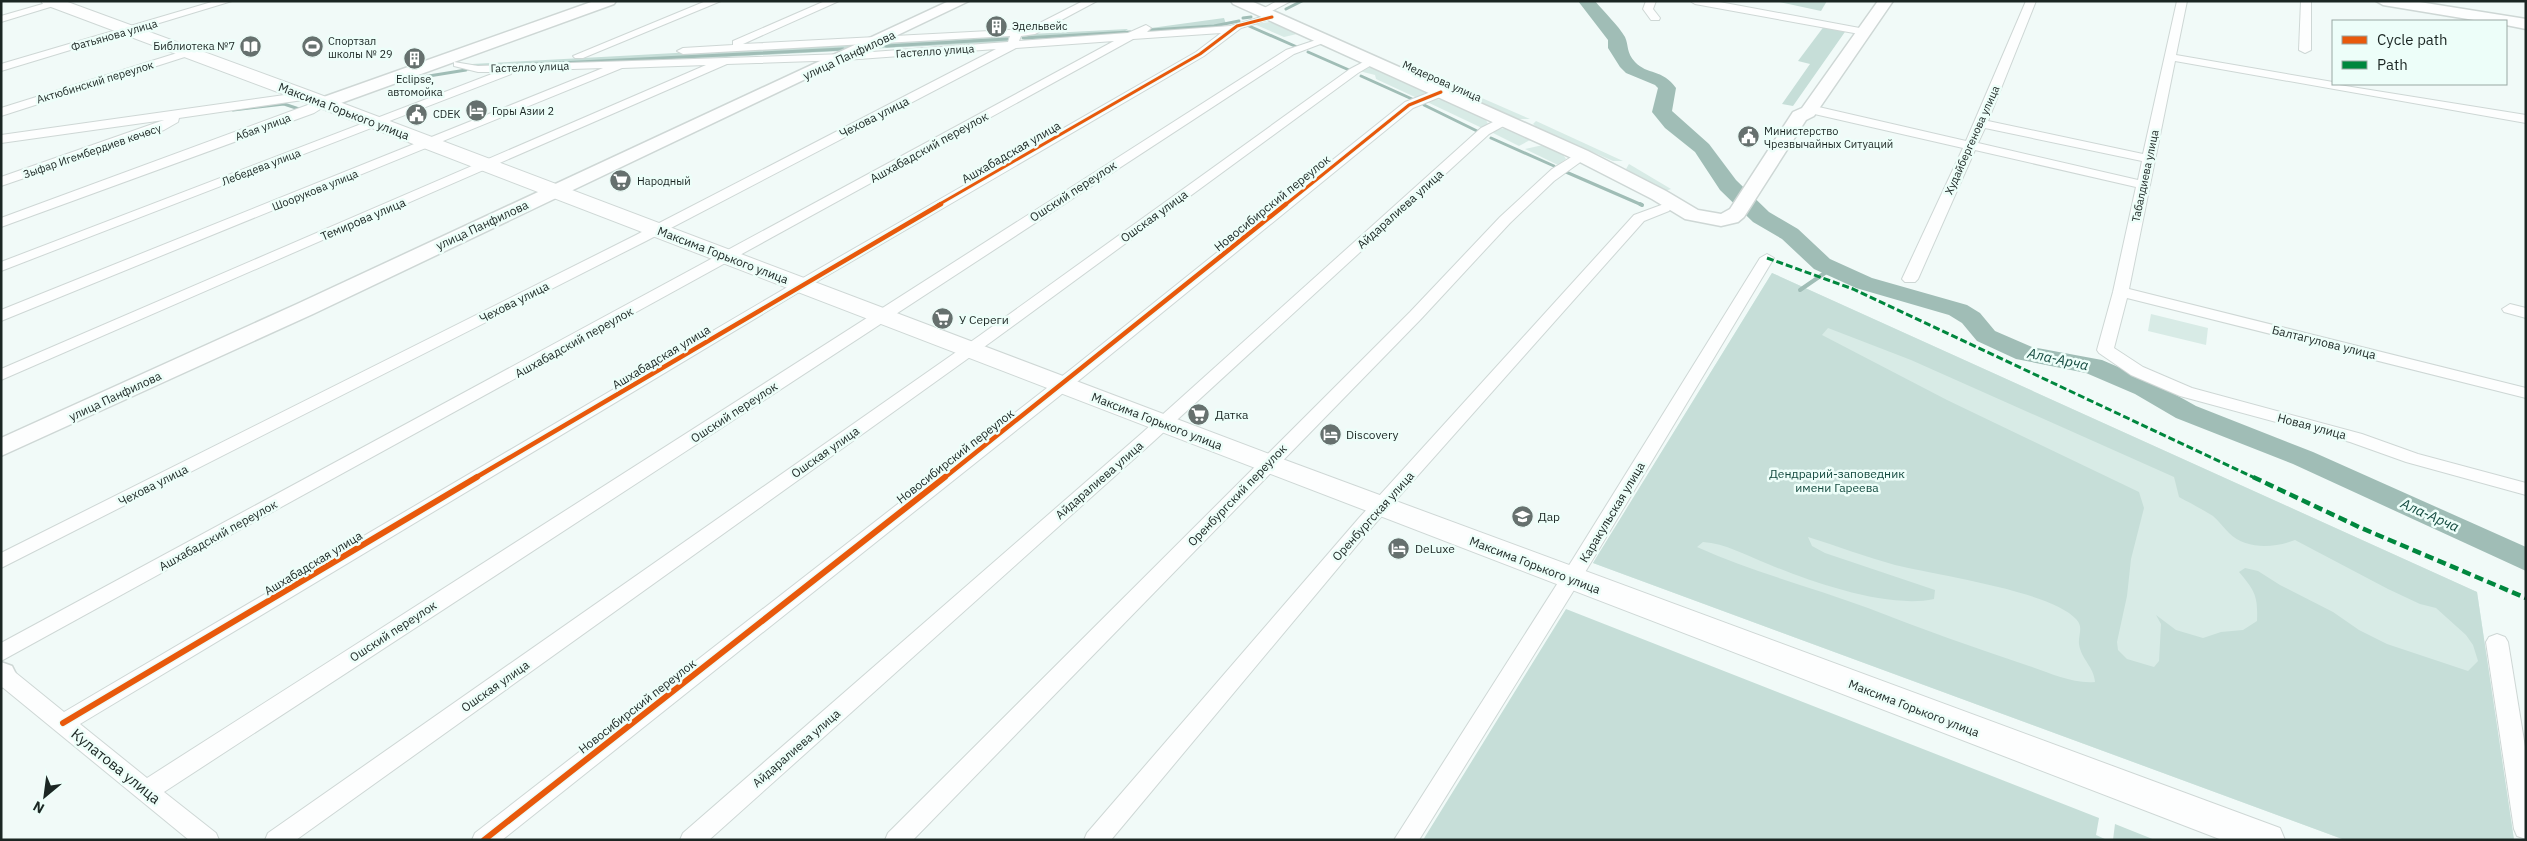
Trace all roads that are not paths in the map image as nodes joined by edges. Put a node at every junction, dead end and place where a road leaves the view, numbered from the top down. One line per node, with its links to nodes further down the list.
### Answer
1 (227, 1): 25 (street, Фатьянова улица)
2 (609, 1): 41 (street, Абая улица)
3 (716, 1): 35 (street)
4 (834, 1): 34 (street, Темирова улица)
5 (962, 1): 30 (street, улица Панфилова)
6 (1092, 1): 29 (street, Гастелло улица)
7 (1238, 1): 17 (street, Медерова улица)
8 (1286, 1): 17 (street, Ашхабадская улица)
9 (1651, 1): 18 (street)
10 (1695, 1): 27 (street)
11 (1886, 1): 27 (street)
12 (2031, 1): 52 (street, Худайбергенова улица)
13 (2182, 1): 37 (street, Табалдиева улица)
14 (2306, 1): 32 (street)
15 (2383, 1): 20 (street)
16 (52, 2): 19 (street); 25 (main road, Максима Горького улица)
17 (1267, 14): 26 (street, Ашхабадская улица); 31 (street, Медерова улица)
18 (1655, 18)
19 (1, 19)
20 (2501, 20)
21 (2507, 21): 22 (street)
22 (2526, 24)
23 (1200, 25): 24 (street, Гастелло улица)
24 (1146, 28): 28 (street, Ашхабадский переулок); 29 (street, Гастелло улица)
25 (130, 30): 33 (main road, Максима Горького улица); 43 (street, Фатьянова улица)
26 (1231, 30): 28 (street, Гастелло улица); 71 (street, Ашхабадская улица)
27 (1865, 32): 46 (street)
28 (1129, 36): 29 (street, Гастелло улица); 67 (street, Ашхабадский переулок)
29 (1020, 37): 30 (street, Гастелло улица); 36 (street, Гастелло улица); 66 (street, Чехова улица)
30 (880, 40): 34 (street, Гастелло улица); 36 (street, улица Панфилова)
31 (1325, 40): 38 (street, Медерова улица); 74 (street, Ошский переулок)
32 (2305, 50)
33 (190, 52): 45 (main road, Максима Горького улица); 47 (street, Актюбинский переулок)
34 (725, 55): 35 (street, Гастелло улица); 36 (street, Гастелло улица); 39 (street, Гастелло улица); 58 (street, Темирова улица)
35 (579, 56): 40 (street, Гастелло улица)
36 (845, 57): 62 (street, улица Панфилова)
37 (2170, 57): 50 (street); 57 (street, Табалдиева улица)
38 (1371, 61): 44 (street, Медерова улица); 75 (street, Ошская улица)
39 (628, 63): 42 (street, Гастелло улица); 54 (street, Шоорукова улица)
40 (458, 64): 41 (street, Гастелло улица); 42 (street, Гастелло улица)
41 (426, 66): 45 (street, Абая улица)
42 (520, 67): 51 (street, Лебедева улица)
43 (1, 68)
44 (1441, 92): 49 (street, Медерова улица); 78 (street, Новосибирский переулок)
45 (315, 99): 48 (street); 51 (main road, Максима Горького улица); 64 (street, Абая улица)
46 (1809, 110): 55 (street); 65 (street)
47 (1, 112)
48 (179, 114): 53 (street); 59 (street, Зыфар Игембердиев көчөсү)
49 (1505, 120): 56 (street, Медерова улица); 80 (street, Айдаралиева улица)
50 (2526, 120)
51 (376, 123): 54 (main road, Максима Горького улица); 69 (street, Лебедева улица)
52 (1980, 123): 55 (street, Худайбергенова улица); 57 (street)
53 (1, 139)
54 (431, 144): 58 (main road, Максима Горького улица); 73 (street, Шоорукова улица)
55 (1970, 146): 61 (street); 70 (street, Худайбергенова улица)
56 (1581, 155): 60 (street, Медерова улица); 82 (street, Оренбургский переулок)
57 (2149, 159): 61 (street, Табалдиева улица)
58 (488, 165): 62 (main road, Максима Горького улица); 77 (street, Темирова улица)
59 (1, 182)
60 (1635, 184): 63 (street); 65 (street)
61 (2144, 185): 72 (street, Табалдиева улица)
62 (556, 191): 66 (main road, Максима Горького улица); 81 (street, улица Панфилова)
63 (1664, 208): 65 (street); 84 (street, Оренбургская улица)
64 (1, 223)
65 (1732, 223)
66 (657, 230): 67 (main road, Максима Горького улица); 85 (street, Чехова улица)
67 (730, 257): 71 (main road, Максима Горького улица); 88 (street, Ашхабадский переулок)
68 (1767, 258): 86 (street, Каракульская улица)
69 (1, 267)
70 (1910, 279)
71 (802, 285): 74 (main road, Максима Горького улица); 89 (street, Ашхабадская улица)
72 (2121, 292): 76 (street, Табалдиева улица); 79 (street, Балтагулова улица)
73 (1, 316)
74 (881, 316): 75 (main road, Максима Горького улица); 90 (street, Ошский переулок)
75 (970, 349): 78 (main road, Максима Горького улица); 93 (street, Ошская улица)
76 (2105, 350): 83 (street, Новая улица)
77 (1, 375)
78 (1062, 385): 80 (main road, Максима Горького улица); 94 (street, Новосибирский переулок)
79 (2526, 393)
80 (1164, 423): 82 (main road, Максима Горького улица); 95 (street, Айдаралиева улица)
81 (1, 448)
82 (1267, 463): 84 (main road, Максима Горького улица); 96 (street, Оренбургский переулок)
83 (2526, 489)
84 (1381, 506): 86 (main road, Максима Горького улица); 97 (street, Оренбургская улица)
85 (1, 561)
86 (1571, 579): 98 (street, Каракульская улица); 99 (main road, Максима Горького улица)
87 (2496, 642): 91 (street)
88 (2, 669): 89 (street, Кулатова улица)
89 (63, 723): 90 (street, Кулатова улица)
90 (146, 791): 92 (street, Кулатова улица)
91 (2526, 828)
92 (207, 840)
93 (277, 840)
94 (484, 840)
95 (692, 840)
96 (897, 840)
97 (1096, 840)
98 (1406, 840)
99 (2266, 840)

